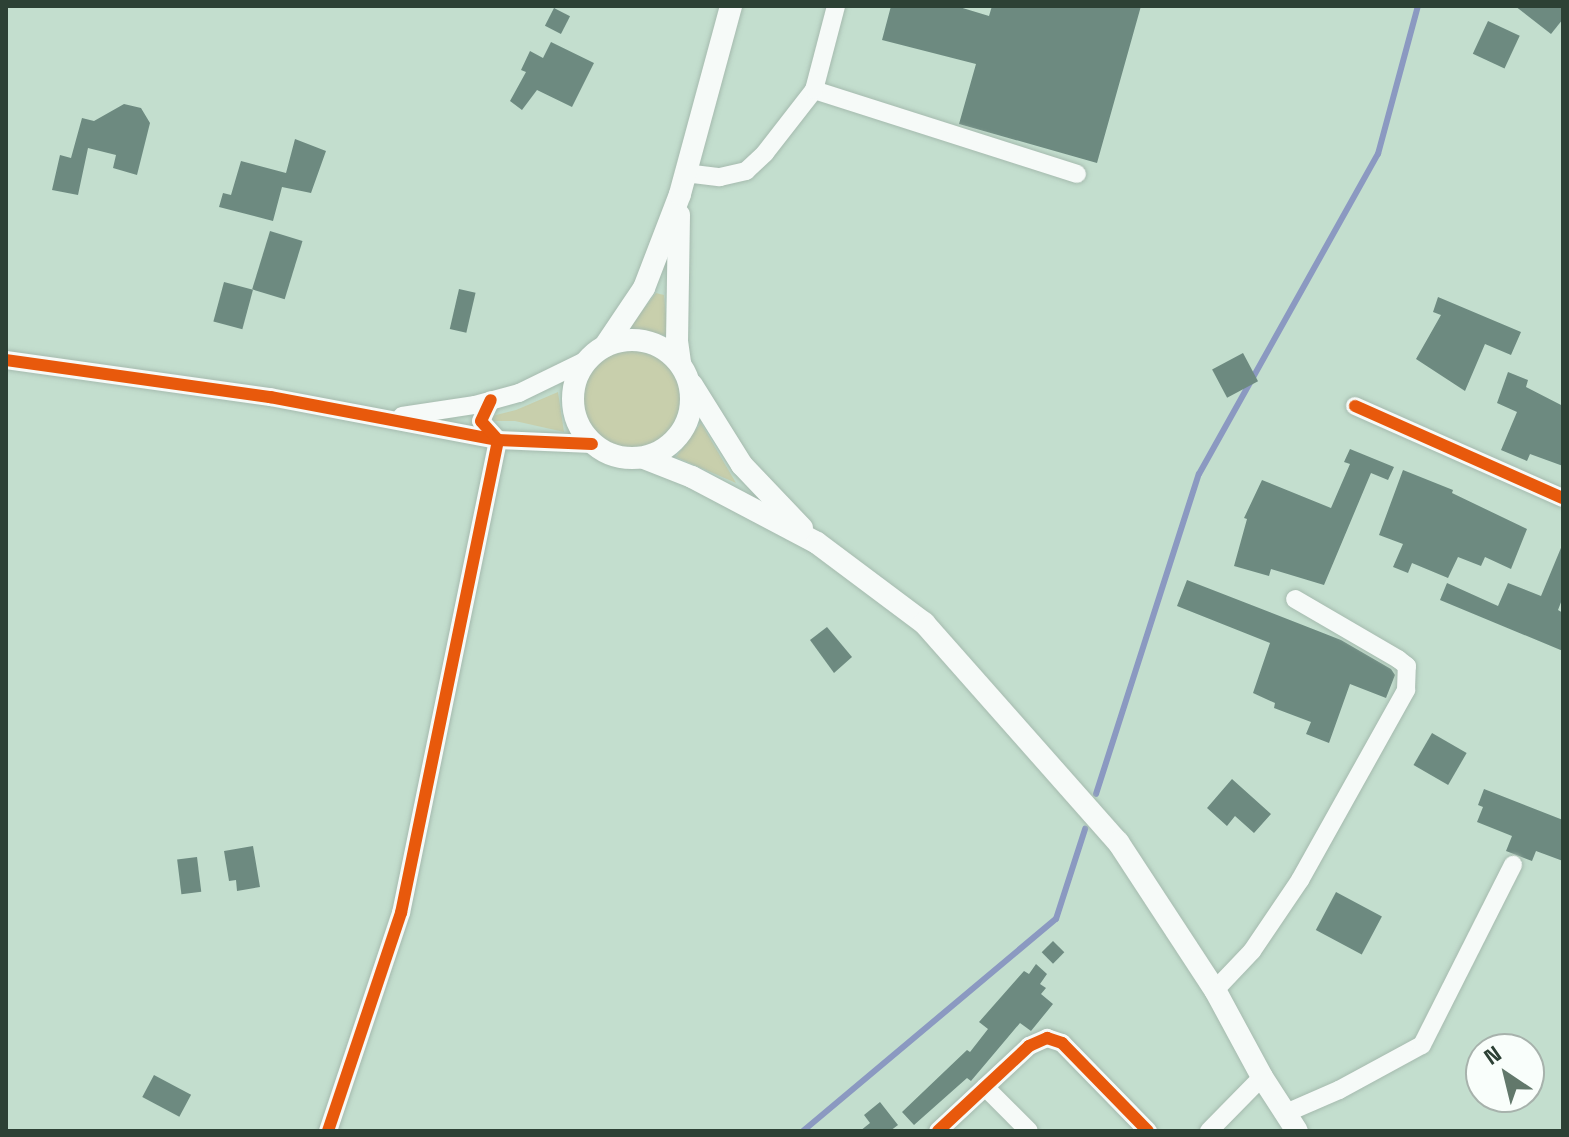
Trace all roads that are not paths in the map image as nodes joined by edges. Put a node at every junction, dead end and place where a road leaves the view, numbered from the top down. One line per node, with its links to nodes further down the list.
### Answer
1 (731, 6): 5 (main road)
2 (836, 6): 3 (street)
3 (814, 90): 4 (street); 5 (street)
4 (1077, 174)
5 (682, 184): 6 (main road); 8 (main road)
6 (597, 353): 8 (main road); 9 (street); 13 (main road)
7 (6, 360): 11 (street)
8 (685, 372): 14 (main road); 16 (main road)
9 (491, 400): 11 (street); 12 (street)
10 (1355, 406): 15 (street)
11 (391, 417): 12 (street)
12 (498, 440): 13 (street); 23 (street)
13 (592, 444): 14 (main road)
14 (644, 458): 16 (main road)
15 (1563, 498)
16 (817, 543): 19 (main road)
17 (1295, 599): 19 (street)
18 (1513, 865): 22 (street)
19 (1215, 990): 20 (main road)
20 (1262, 1077): 22 (main road); 27 (street)
21 (985, 1087): 24 (street); 25 (street); 26 (street)
22 (1292, 1122)
23 (328, 1131)
24 (938, 1131)
25 (1029, 1131)
26 (1148, 1131)
27 (1209, 1131)

